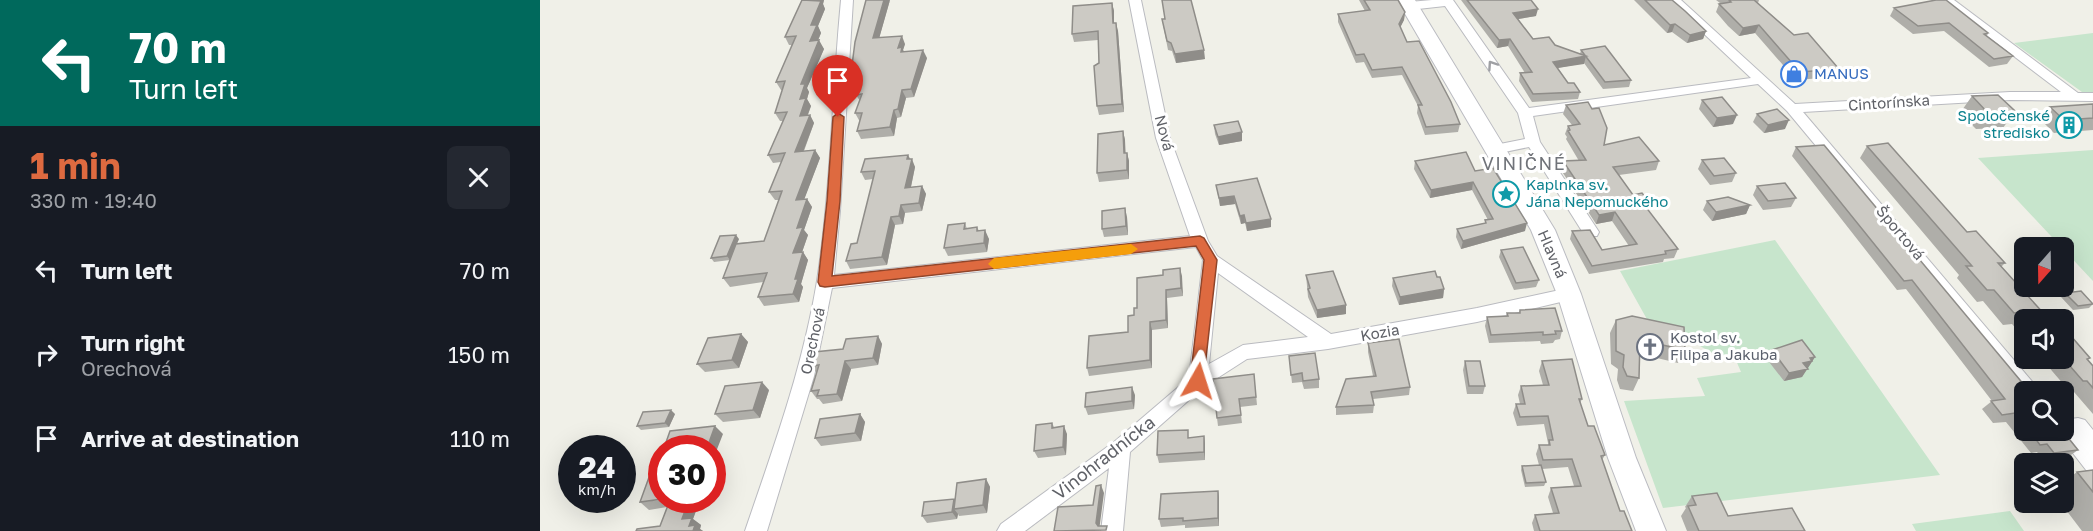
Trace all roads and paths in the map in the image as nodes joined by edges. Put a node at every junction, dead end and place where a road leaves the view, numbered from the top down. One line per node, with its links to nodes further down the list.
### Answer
1 (847, 0): 17 (street, Orechová)
2 (1136, 0): 15 (street, Nová)
3 (1674, 0): 7 (street, Športová)
4 (1946, 0): 8 (street)
5 (1448, 1): 6 (street); 11 (street, one-way to 5)
6 (1408, 3): 13 (main road, Hlavná)
7 (1762, 80): 10 (street, Športová); 11 (street)
8 (2074, 96): 9 (street, Cintorínska); 10 (street, Cintorínska)
9 (2093, 97)
10 (1792, 108): 21 (street, Športová)
11 (1525, 113): 12 (street)
12 (1533, 142): 13 (street); 14 (street)
13 (1495, 149): 18 (main road, Hlavná)
14 (1592, 232)
15 (1200, 241): 16 (street, Nová); 17 (street)
16 (1211, 260): 19 (street, Nová); 20 (street)
17 (825, 282): 27 (street, Orechová)
18 (1569, 294): 19 (street, Kozia); 30 (main road, Hlavná)
19 (1328, 342): 20 (street, Kozia)
20 (1198, 381): 25 (street, Vinohradnícka)
21 (2023, 381)
22 (2074, 427): 24 (street)
23 (2074, 440): 26 (street)
24 (2093, 444)
25 (1122, 448): 28 (street, Vinohradnícka); 29 (street)
26 (2093, 464)
27 (756, 531)
28 (1008, 531)
29 (1112, 531)
30 (1651, 531)

